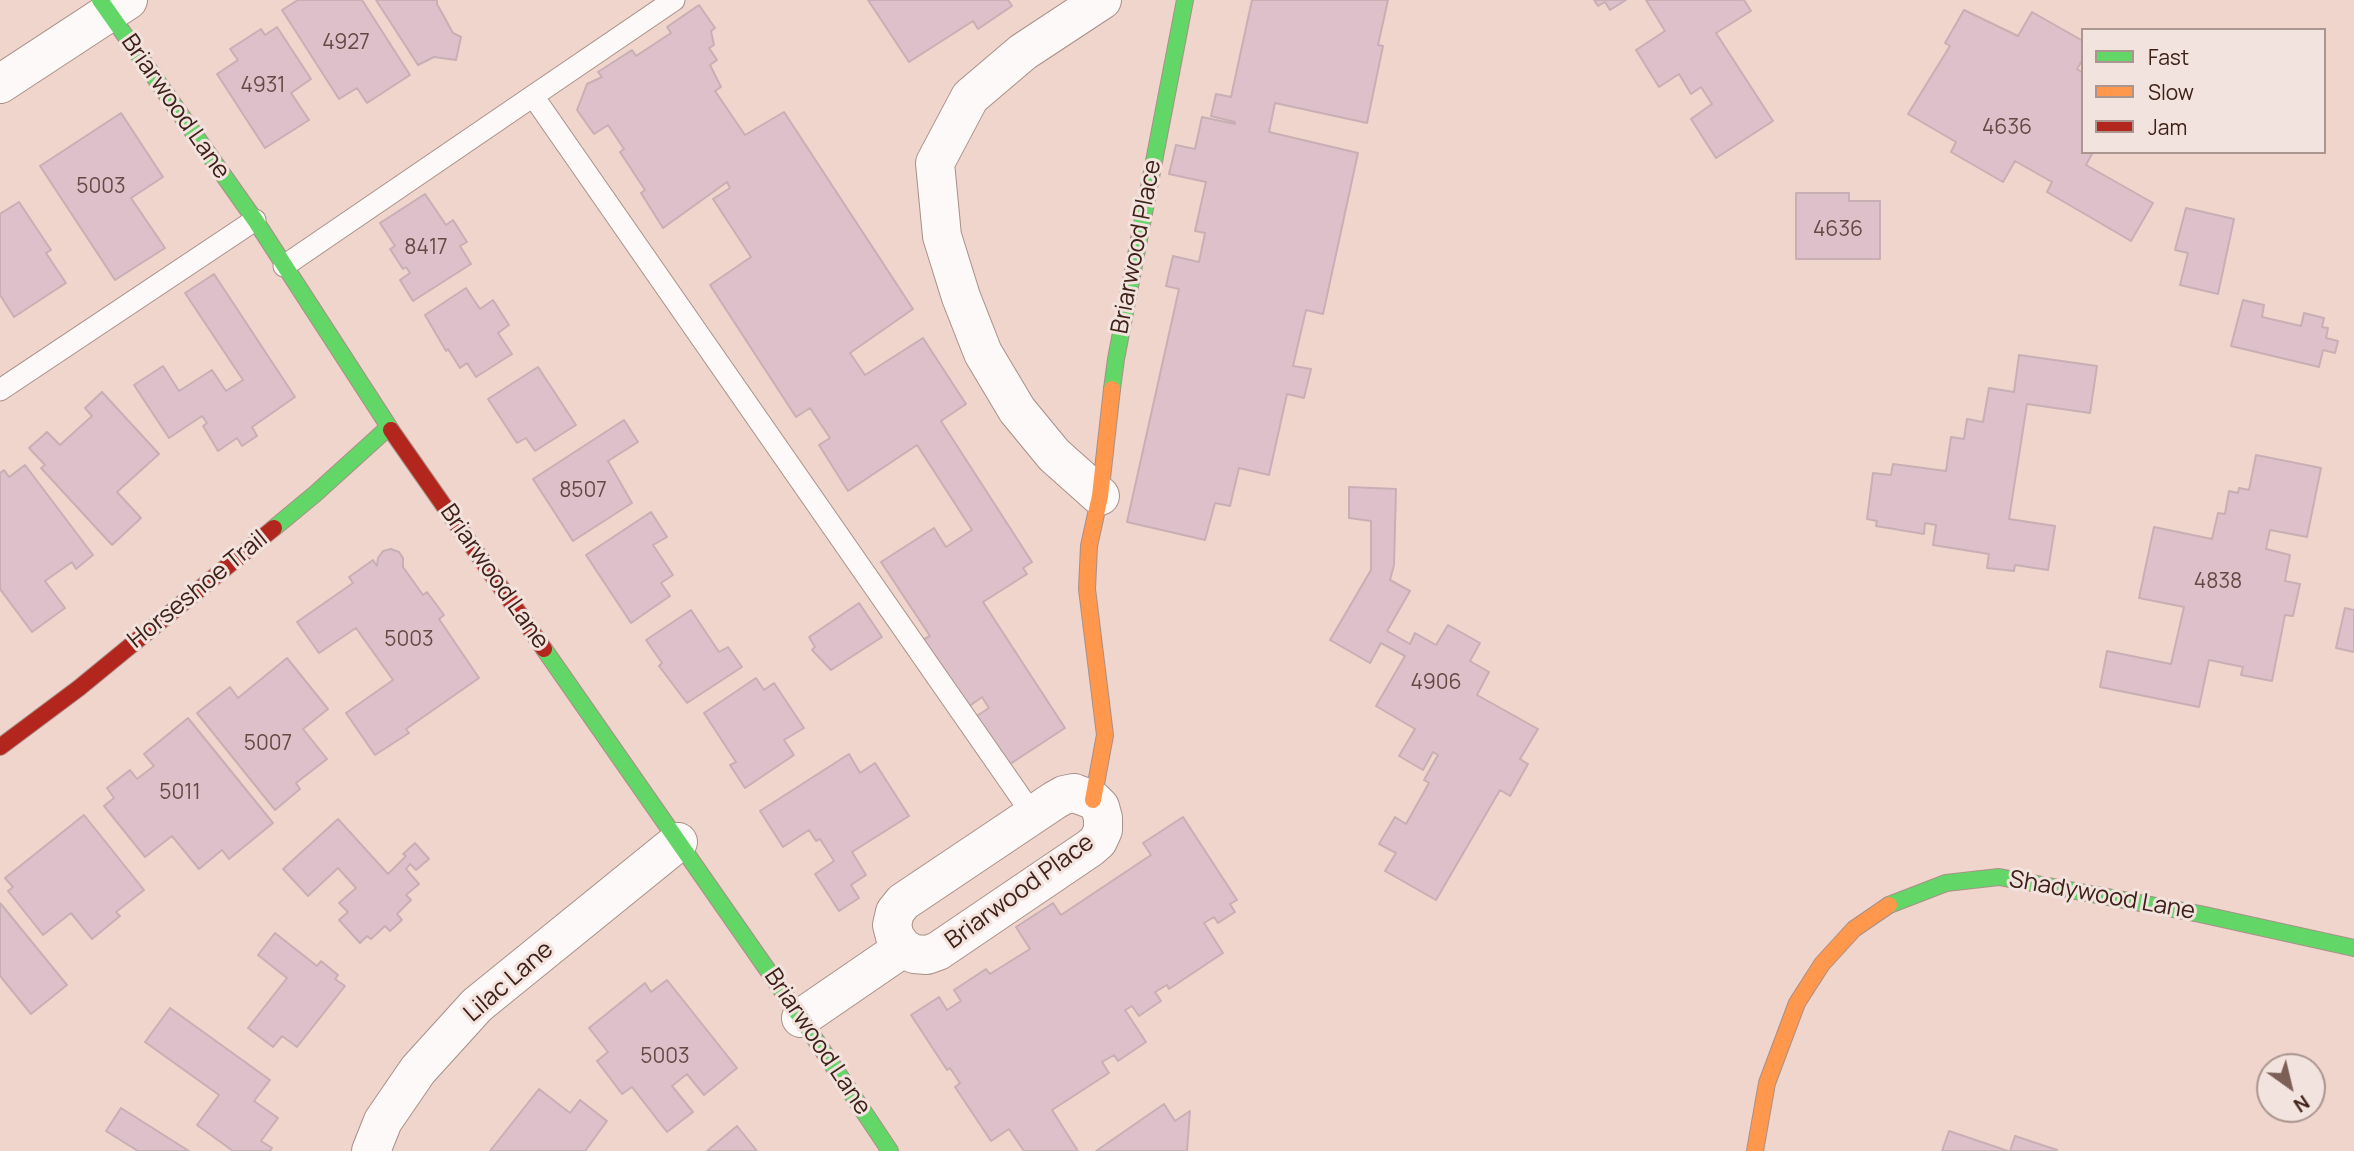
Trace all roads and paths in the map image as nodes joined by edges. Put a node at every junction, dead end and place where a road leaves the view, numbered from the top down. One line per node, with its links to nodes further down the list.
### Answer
1 (674, 0): 6 (lane)
2 (1102, 0): 11 (street)
3 (1185, 0): 11 (street, Briarwood Place)
4 (112, 4): 5 (street); 7 (street, Briarwood Lane)
5 (0, 83)
6 (533, 96): 8 (lane); 14 (lane)
7 (255, 220): 8 (street, Briarwood Lane); 9 (lane)
8 (284, 266): 10 (street, Briarwood Lane)
9 (0, 390)
10 (389, 426): 12 (street, Horseshoe Trail); 15 (street, Briarwood Lane)
11 (1100, 496): 13 (street, Briarwood Place)
12 (0, 747)
13 (1093, 800): 14 (street, Briarwood Place); 16 (street, Briarwood Place)
14 (1032, 815): 16 (street, Briarwood Place)
15 (678, 842): 18 (street, Briarwood Lane); 19 (street, Lilac Lane)
16 (903, 948): 18 (street)
17 (2354, 948): 21 (street, Shadywood Lane)
18 (801, 1018): 20 (street, Briarwood Lane)
19 (371, 1151)
20 (890, 1151)
21 (1755, 1151)

